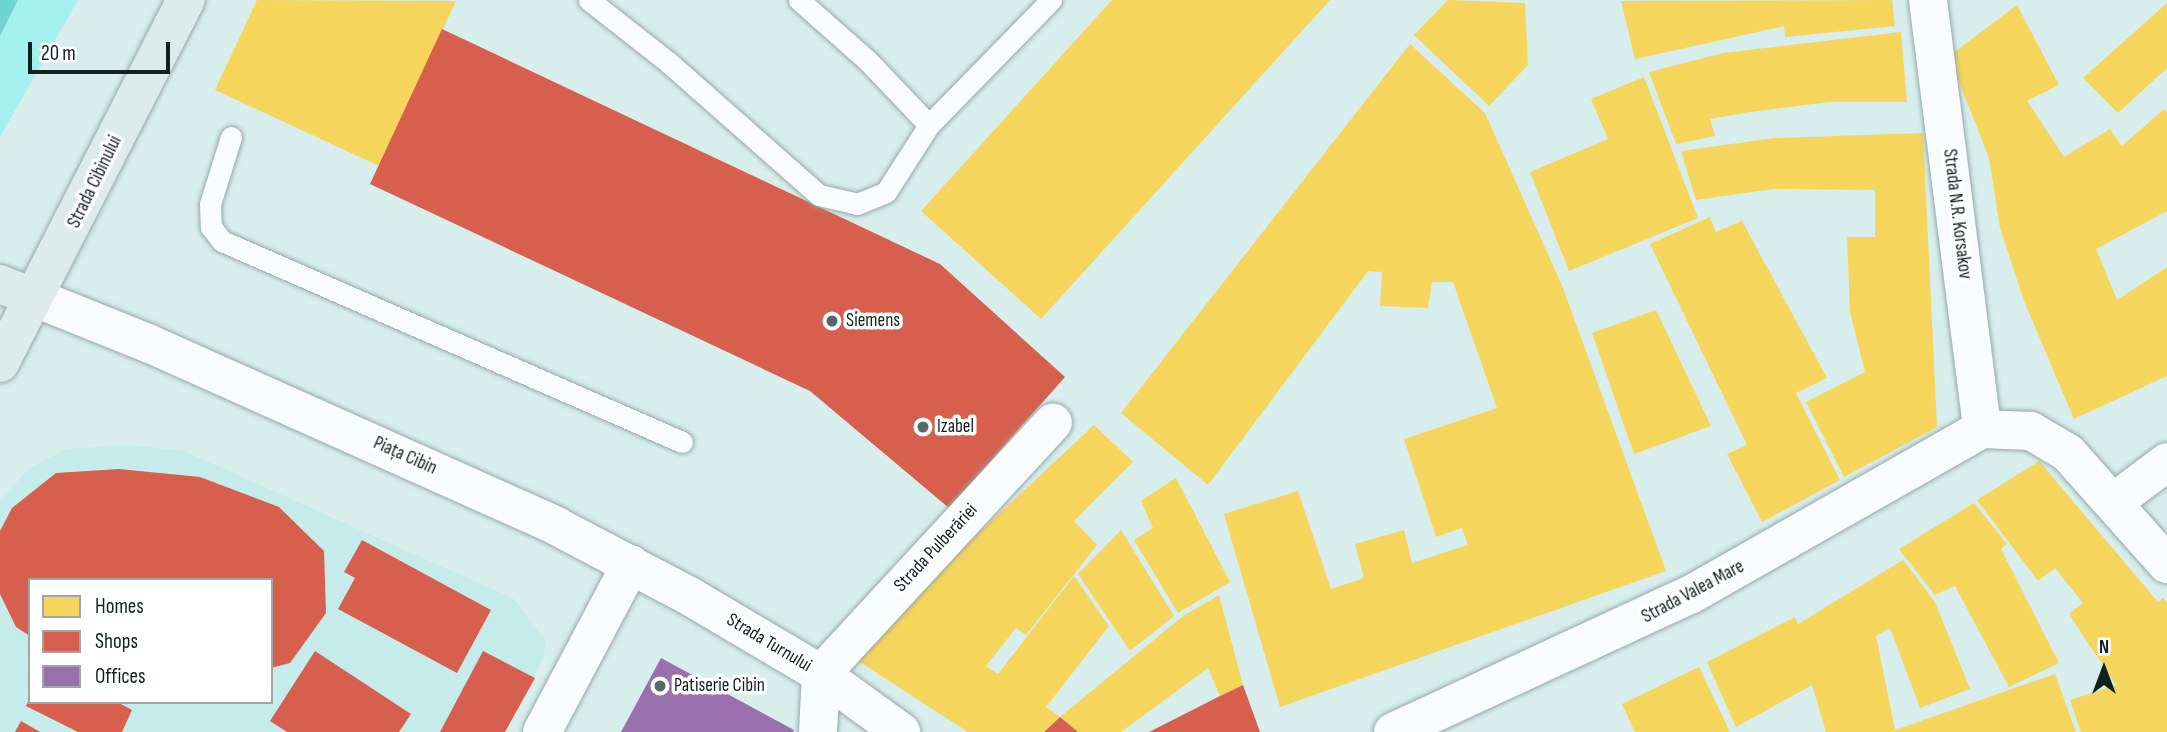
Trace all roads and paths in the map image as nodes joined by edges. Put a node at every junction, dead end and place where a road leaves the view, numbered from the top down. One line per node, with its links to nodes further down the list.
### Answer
1 (186, 0): 8 (main road, Strada Cibinului)
2 (589, 0): 6 (lane)
3 (799, 0): 6 (lane)
4 (1051, 0): 6 (lane)
5 (1928, 0): 11 (street, Strada N.R. Korsakov)
6 (929, 125)
7 (232, 137): 12 (lane)
8 (17, 291): 9 (main road, Strada Cibinului); 15 (street, Piața Cibin)
9 (0, 363)
10 (1053, 423): 17 (street, Strada Pulberăriei)
11 (1982, 429): 14 (street); 21 (street, Strada Valea Mare)
12 (682, 443)
13 (2167, 462): 14 (street)
14 (2114, 502): 16 (street)
15 (631, 564): 17 (street, Strada Turnului); 18 (street)
16 (2167, 564)
17 (821, 674): 19 (street); 20 (street, Strada Turnului)
18 (542, 732)
19 (818, 732)
20 (901, 732)
21 (1393, 732)

